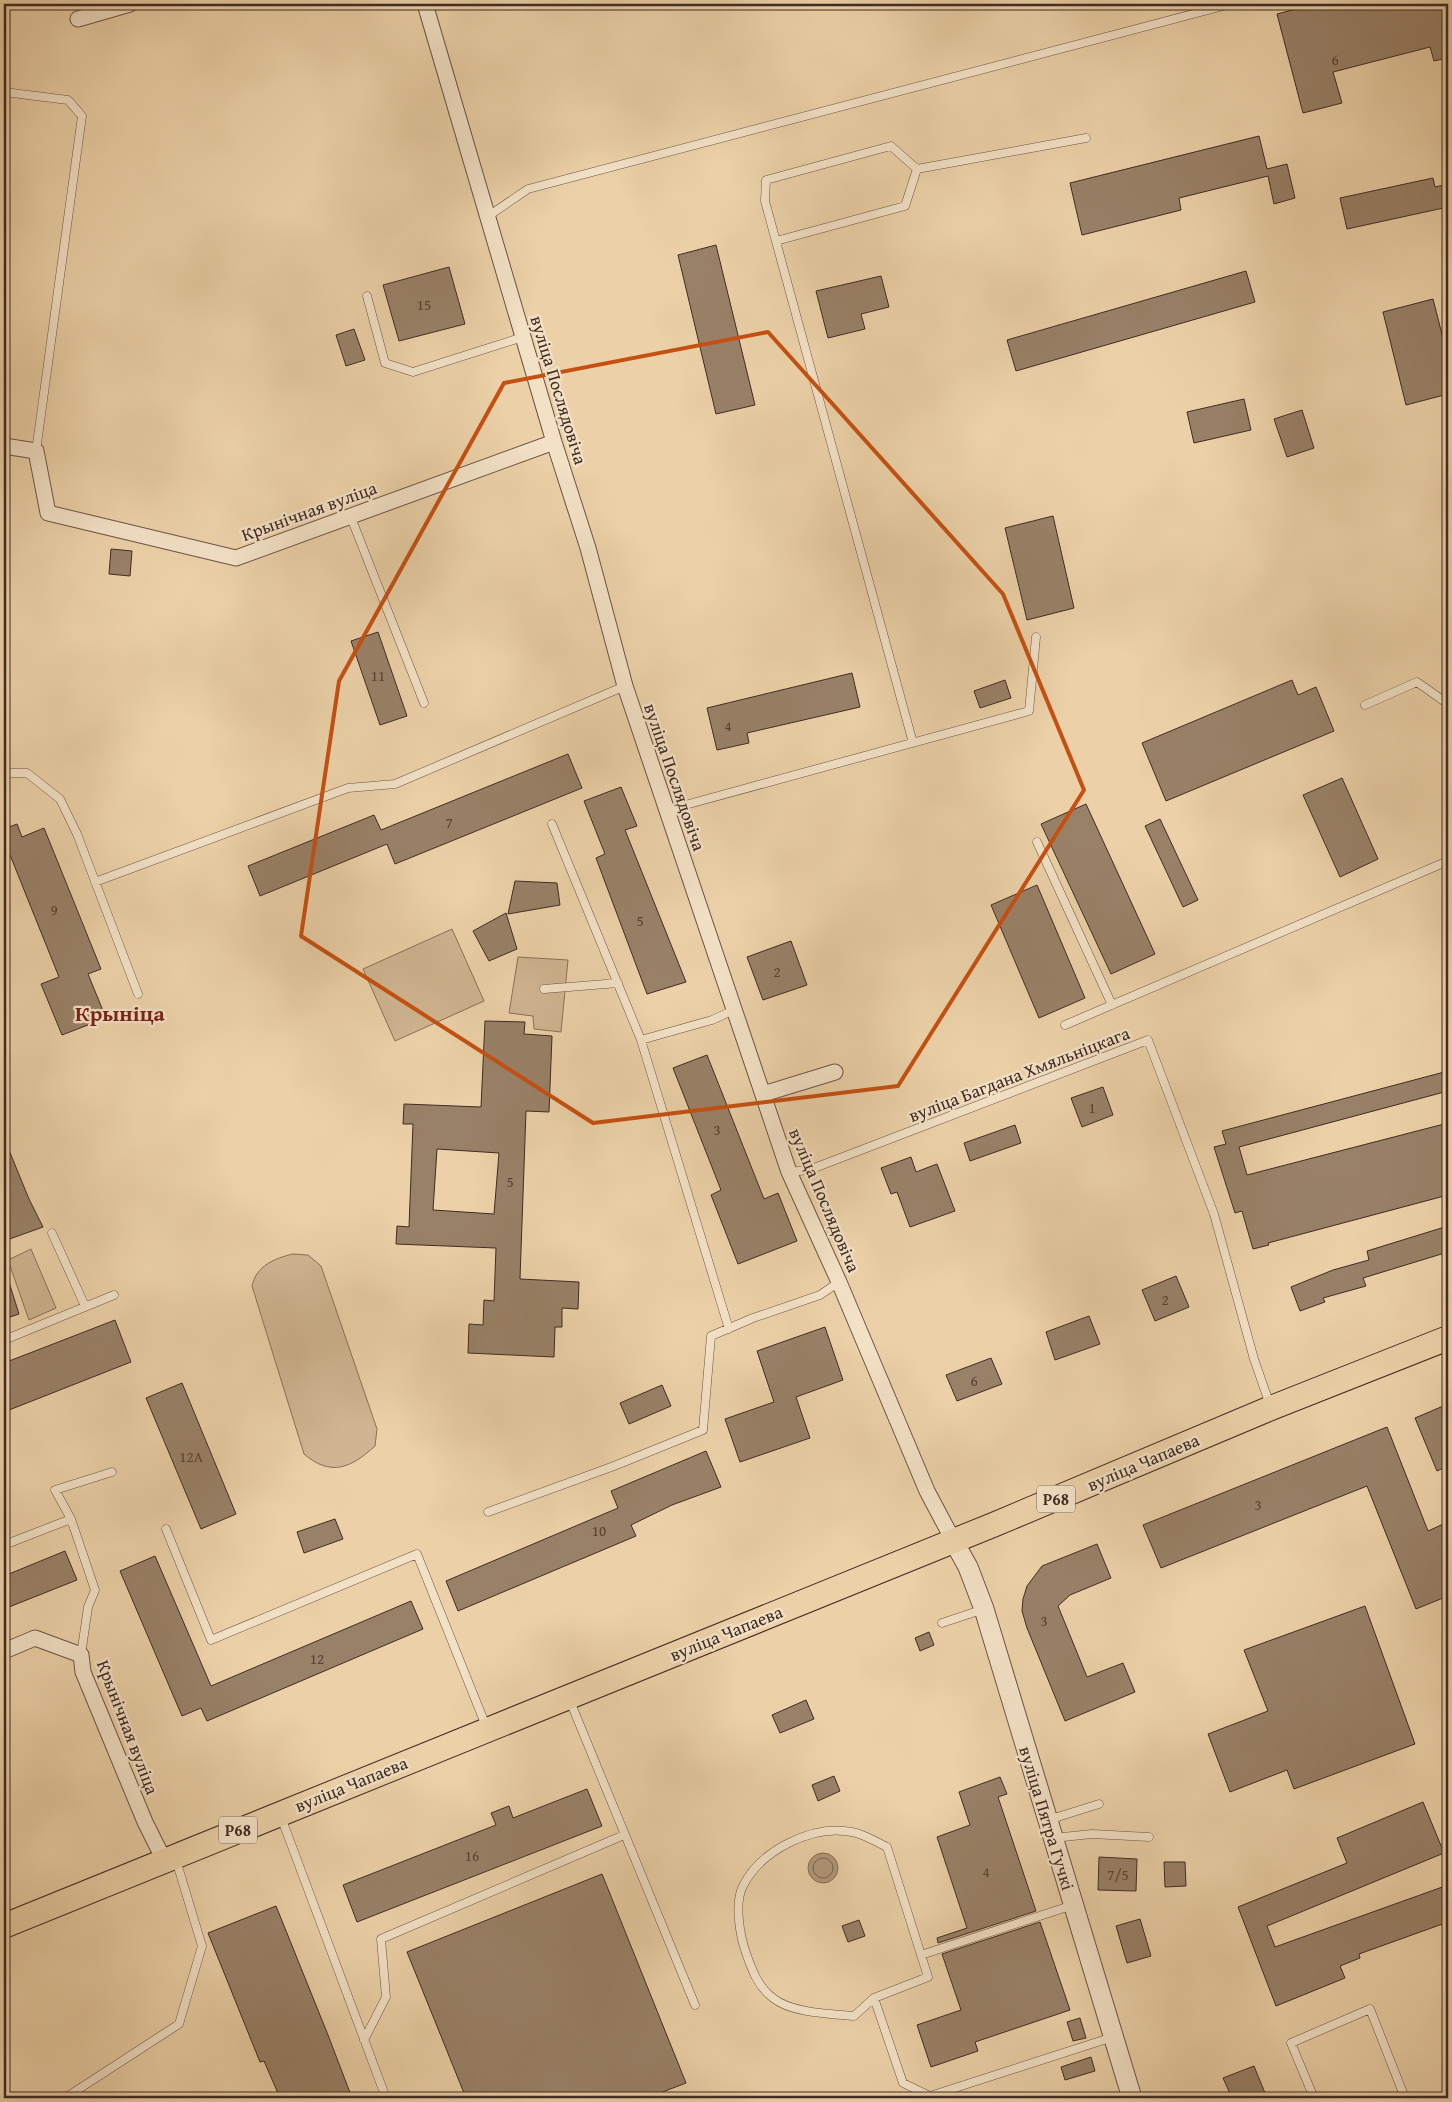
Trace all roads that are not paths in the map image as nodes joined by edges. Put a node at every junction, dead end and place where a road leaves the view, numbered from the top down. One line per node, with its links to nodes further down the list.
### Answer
1 (130, 4): 4 (street)
2 (425, 4): 8 (street, вуліца Послядовіча)
3 (1231, 4): 8 (lane)
4 (78, 19)
5 (4, 92): 14 (lane)
6 (1086, 138): 7 (lane)
7 (917, 169): 9 (lane); 9 (lane)
8 (487, 216): 11 (street, вуліца Послядовіча)
9 (776, 241): 21 (lane)
10 (367, 296): 11 (lane)
11 (523, 337): 12 (street, вуліца Послядовіча)
12 (554, 442): 15 (street, Крынічная вуліца); 17 (street, вуліца Послядовіча)
13 (4, 446): 14 (street)
14 (36, 451): 15 (street, Крынічная вуліца)
15 (350, 516): 18 (lane)
16 (1036, 637): 21 (lane)
17 (625, 686): 23 (street, вуліца Послядовіча); 27 (lane)
18 (424, 703)
19 (1365, 704): 20 (lane)
20 (1448, 704)
21 (913, 743): 23 (lane)
22 (4, 773): 27 (lane)
23 (667, 810): 32 (street, вуліца Послядовіча)
24 (552, 824): 28 (lane)
25 (1037, 842): 31 (lane)
26 (1448, 861): 31 (lane)
27 (95, 882): 30 (lane)
28 (618, 983): 29 (lane); 34 (lane)
29 (544, 989)
30 (138, 994)
31 (1112, 1005): 33 (lane)
32 (734, 1010): 34 (lane); 36 (street, вуліца Послядовіча)
33 (1065, 1025)
34 (641, 1040): 42 (lane)
35 (835, 1072): 36 (street)
36 (763, 1094): 37 (street, вуліца Послядовіча)
37 (789, 1172): 39 (street, вуліца Послядовіча); 45 (lane, вуліца Багдана Хмяльніцкага)
38 (52, 1233): 41 (lane)
39 (839, 1282): 42 (lane); 50 (street, вуліца Послядовіча)
40 (114, 1294): 41 (lane)
41 (85, 1306): 44 (lane)
42 (729, 1328): 47 (lane)
43 (1448, 1338): 45 (main road, вуліца Чапаева / Р68)
44 (4, 1340)
45 (1271, 1408): 50 (main road, вуліца Чапаева / Р68)
46 (112, 1472): 48 (lane)
47 (488, 1512)
48 (71, 1518): 51 (lane); 55 (lane)
49 (166, 1529): 57 (lane)
50 (953, 1540): 52 (street, вуліца Пятра Гучкі); 56 (main road, вуліца Чапаева / Р68)
51 (4, 1545)
52 (984, 1609): 53 (lane); 60 (street, вуліца Пятра Гучкі)
53 (942, 1623)
54 (4, 1651): 55 (street, Крынічная вуліца)
55 (81, 1655): 64 (street, Крынічная вуліца)
56 (568, 1696): 57 (main road, вуліца Чапаева / Р68); 61 (lane)
57 (487, 1729): 59 (main road, вуліца Чапаева / Р68)
58 (1099, 1804): 60 (lane)
59 (280, 1813): 64 (main road, вуліца Чапаева / Р68); 71 (lane)
60 (1048, 1820): 63 (street, вуліца Пятра Гучкі)
61 (624, 1835): 69 (lane); 71 (lane)
62 (1149, 1837): 63 (lane)
63 (1053, 1838): 65 (street, вуліца Пятра Гучкі)
64 (169, 1858): 66 (main road, вуліца Чапаева / Р68); 72 (lane)
65 (1073, 1905): 67 (lane); 70 (street, вуліца Пятра Гучкі)
66 (4, 1926)
67 (921, 1955): 68 (lane); 68 (lane)
68 (874, 1998): 70 (lane)
69 (695, 2005)
70 (1113, 2037): 74 (street, вуліца Пятра Гучкі)
71 (364, 2040): 73 (lane)
72 (65, 2098)
73 (386, 2098)
74 (1132, 2098)
75 (1314, 2098): 76 (lane)
76 (1405, 2098)

